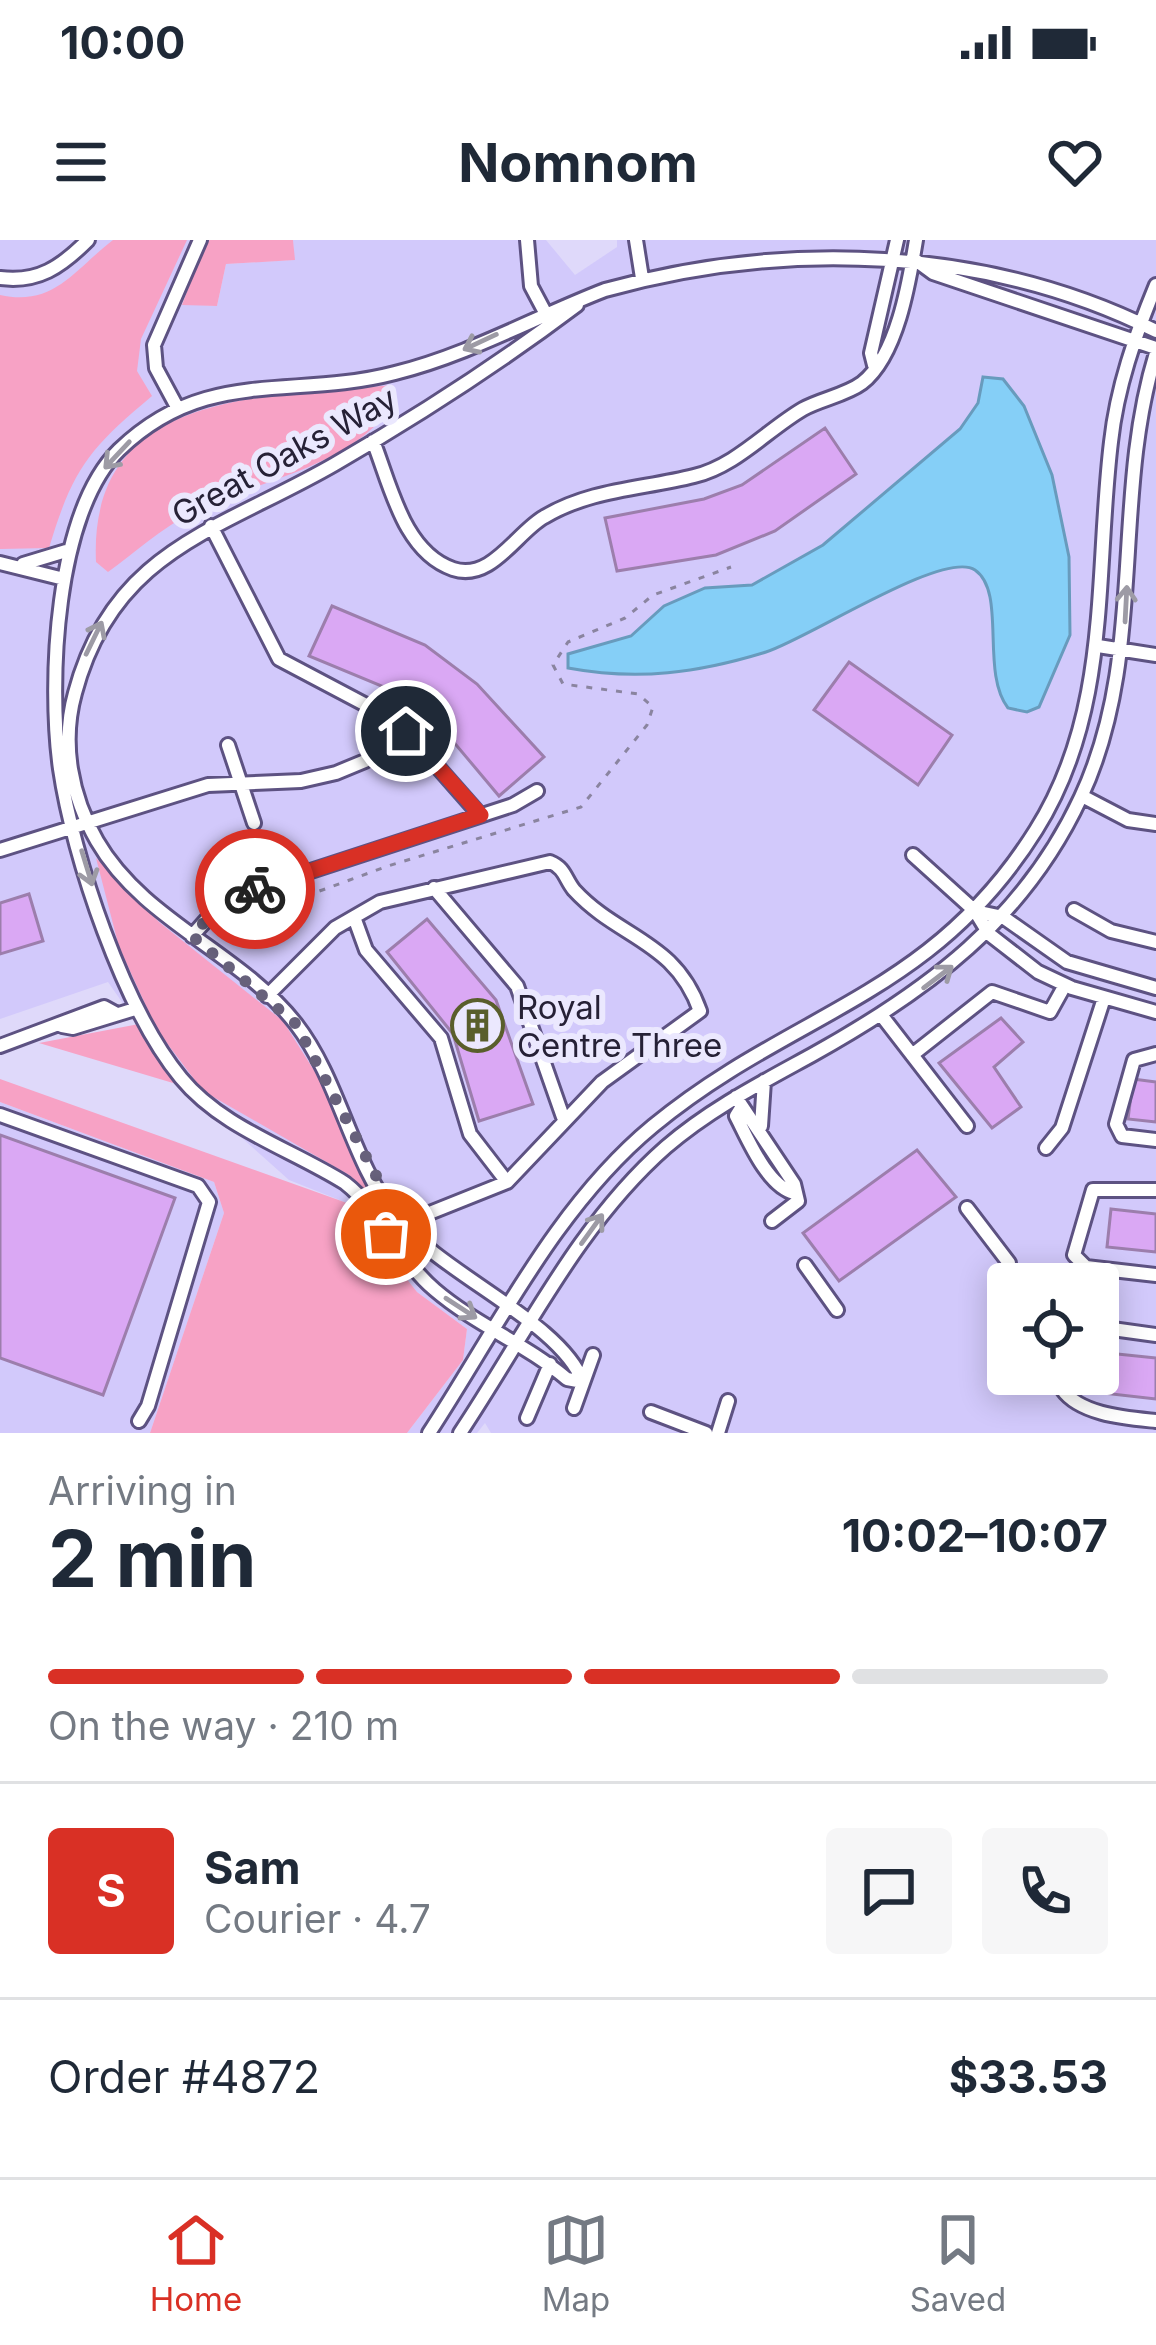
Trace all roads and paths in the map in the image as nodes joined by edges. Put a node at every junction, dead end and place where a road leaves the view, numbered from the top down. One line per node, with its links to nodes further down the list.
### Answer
1 (88, 240): 9 (street)
2 (200, 240): 18 (street)
3 (527, 240): 12 (street)
4 (636, 240): 10 (street)
5 (896, 240): 7 (street)
6 (916, 240): 8 (street)
7 (894, 255): 8 (street, Great Oaks Way); 10 (street, Great Oaks Way); 17 (street)
8 (913, 258): 13 (street, Great Oaks Way); 15 (street, Great Oaks Way); 17 (street)
9 (0, 278)
10 (643, 278): 12 (street, Great Oaks Way)
11 (1156, 285): 13 (street)
12 (548, 318): 18 (street, Great Oaks Way, one-way to 18); 19 (street, Great Oaks Way)
13 (1141, 323): 14 (street, Great Oaks Way); 15 (street)
14 (1156, 331)
15 (1133, 343): 16 (street, Great Oaks Way); 26 (street)
16 (1156, 351): 27 (street, one-way to 16)
17 (874, 365): 19 (street)
18 (177, 407): 21 (street, Great Oaks Way, one-way to 21)
19 (373, 441): 20 (street, Great Oaks Way)
20 (211, 526): 29 (street); 39 (street, Great Oaks Way, one-way to 20)
21 (66, 551): 23 (street); 25 (street, Great Oaks Way)
22 (0, 563): 23 (street)
23 (22, 565): 25 (street)
24 (730, 567): 47 (path)
25 (64, 579): 39 (street, Great Oaks Way)
26 (1097, 646): 27 (street); 44 (street)
27 (1123, 649): 28 (street); 35 (street)
28 (1156, 655)
29 (385, 715)
30 (406, 731): 36 (street)
31 (387, 740): 33 (street)
32 (228, 745): 33 (street)
33 (240, 781): 37 (street); 39 (street)
34 (537, 791): 36 (street)
35 (1082, 796): 38 (street); 46 (street)
36 (481, 815): 49 (street)
37 (254, 823)
38 (1156, 824)
39 (82, 827): 40 (street); 49 (street, Great Oaks Way); 55 (street, Great Oaks Way, one-way to 55)
40 (0, 850)
41 (913, 855): 44 (street)
42 (434, 888): 45 (street); 61 (street); 66 (street)
43 (1074, 910): 50 (street)
44 (975, 911): 46 (street); 48 (street); 81 (street)
45 (354, 917): 53 (street); 71 (street)
46 (1003, 917): 48 (street); 52 (street)
47 (254, 926)
48 (988, 934): 51 (street); 57 (street, one-way to 48)
49 (192, 936): 53 (street, Great Oaks Way)
50 (1156, 943)
51 (1064, 985): 54 (street); 62 (street)
52 (1156, 988)
53 (267, 996): 76 (street, Great Oaks Way)
54 (1104, 998): 56 (street); 70 (street)
55 (135, 1009): 59 (street); 77 (street, Great Oaks Way)
56 (1156, 1012)
57 (882, 1016): 62 (street); 63 (street)
58 (565, 1043): 61 (street)
59 (0, 1046)
60 (1156, 1054): 69 (street)
61 (542, 1055): 66 (street)
62 (912, 1055): 67 (street)
63 (764, 1081): 64 (street); 68 (street)
64 (738, 1103): 68 (street); 73 (street); 83 (street, one-way to 64)
65 (0, 1115): 97 (street)
66 (563, 1117): 71 (street)
67 (967, 1126)
68 (762, 1134): 73 (street)
69 (1156, 1140)
70 (1046, 1148)
71 (507, 1182): 76 (street)
72 (1156, 1190): 80 (street)
73 (794, 1193): 75 (street)
74 (967, 1208): 78 (street)
75 (772, 1221)
76 (401, 1223): 77 (street); 81 (street, Great Oaks Way)
77 (386, 1234): 84 (street, Great Oaks Way, one-way to 84)
78 (1010, 1263)
79 (806, 1265): 82 (street)
80 (1156, 1275)
81 (509, 1309): 83 (street, Great Oaks Way); 84 (street)
82 (837, 1310)
83 (530, 1321): 87 (street); 90 (street, Great Oaks Way)
84 (496, 1331): 87 (street, Great Oaks Way); 98 (street)
85 (1119, 1331): 86 (street)
86 (1156, 1335)
87 (518, 1341): 89 (street, Great Oaks Way); 99 (street)
88 (593, 1355): 90 (street)
89 (550, 1364): 90 (street, Great Oaks Way); 95 (street)
90 (583, 1382): 93 (street)
91 (1066, 1395): 96 (street)
92 (728, 1401): 101 (street)
93 (574, 1408)
94 (651, 1412): 100 (street)
95 (527, 1418)
96 (1156, 1421)
97 (137, 1427)
98 (429, 1433)
99 (460, 1433)
100 (706, 1433)
101 (718, 1433)

